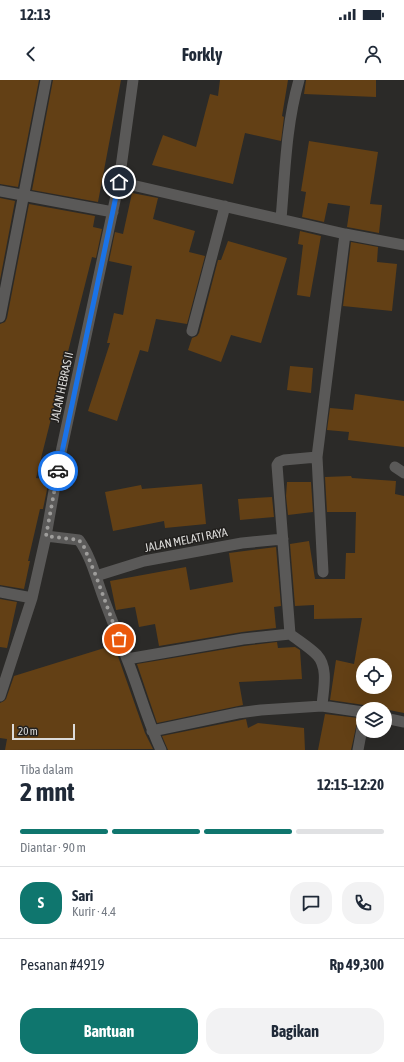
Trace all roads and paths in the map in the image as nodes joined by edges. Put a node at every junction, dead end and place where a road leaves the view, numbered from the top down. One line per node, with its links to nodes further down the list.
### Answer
1 (46, 80): 6 (street)
2 (133, 80): 4 (street, JALAN HEBRAS II)
3 (300, 80): 9 (street)
4 (119, 182): 7 (street); 8 (street, JALAN HEBRAS II)
5 (0, 191): 6 (street)
6 (24, 196): 8 (street); 12 (street)
7 (225, 206): 9 (street); 13 (street)
8 (113, 212): 15 (street, JALAN HEBRAS II)
9 (281, 219): 10 (street)
10 (345, 234): 11 (street); 14 (street)
11 (404, 245)
12 (0, 317)
13 (192, 331)
14 (317, 457): 16 (street); 17 (street)
15 (46, 536): 18 (street); 20 (street, JALAN HEBRAS II)
16 (283, 540): 18 (street, JALAN MELATI RAYA); 21 (street)
17 (323, 572)
18 (96, 576): 22 (street)
19 (0, 592): 20 (street)
20 (32, 598): 23 (street, JALAN HEBRAS II)
21 (290, 634): 22 (street); 24 (street)
22 (127, 659): 28 (street)
23 (1, 689)
24 (322, 706): 25 (street); 28 (street)
25 (356, 711)
26 (392, 719): 27 (street)
27 (404, 722)
28 (152, 731): 30 (street)
29 (360, 738): 31 (street)
30 (161, 750)
31 (358, 750)

